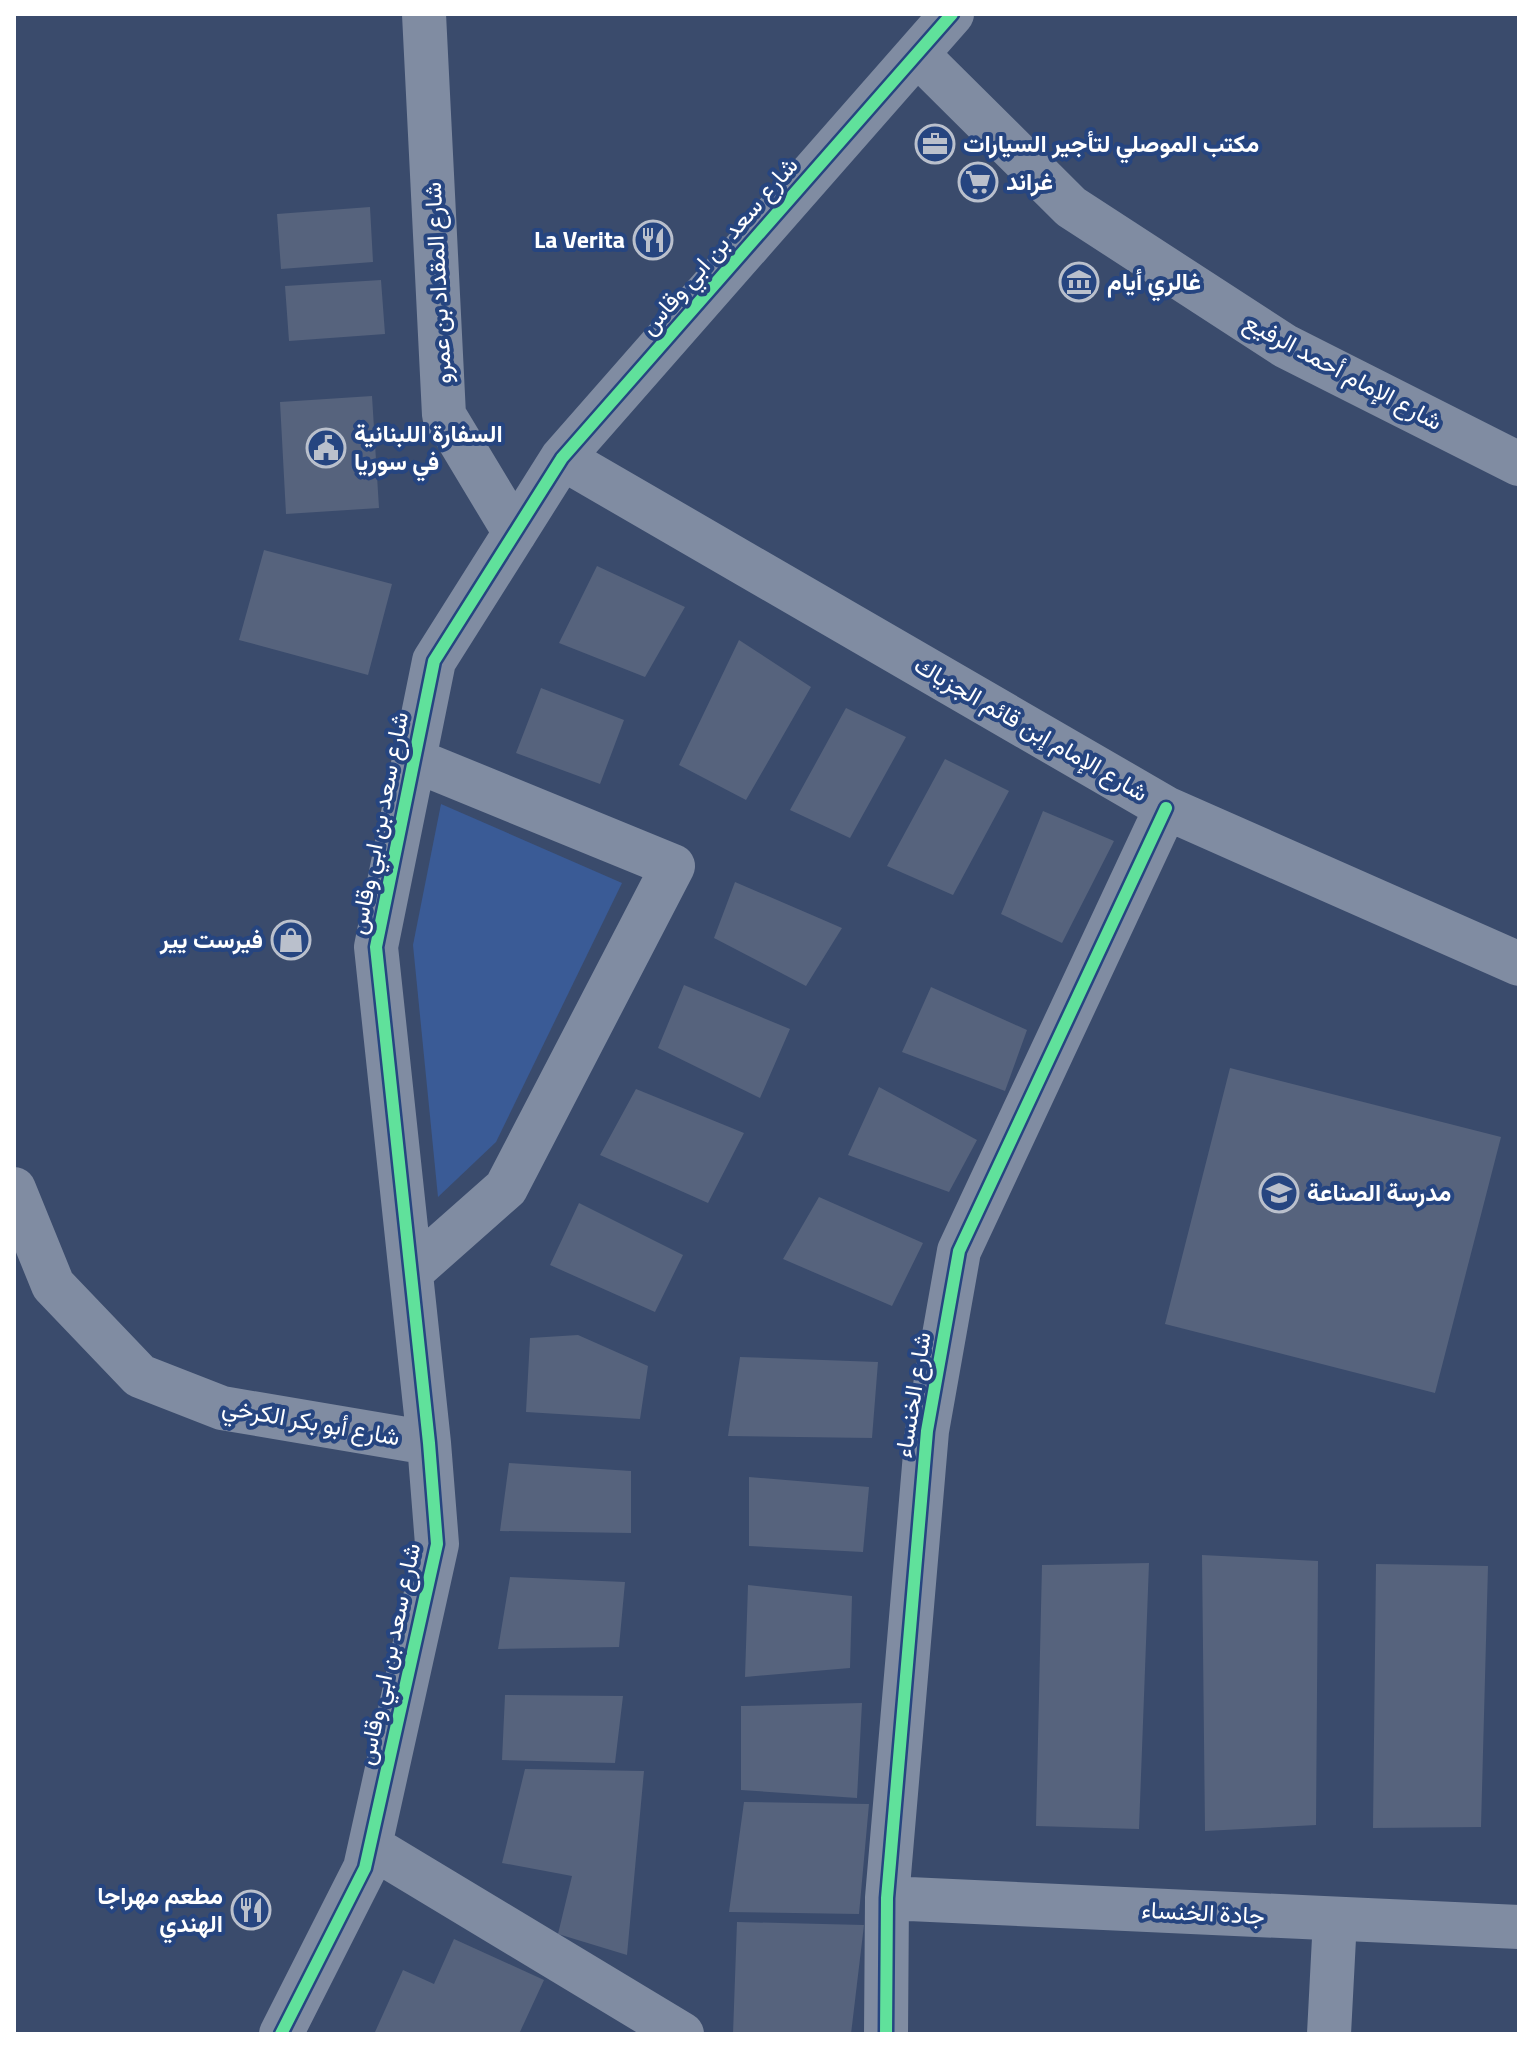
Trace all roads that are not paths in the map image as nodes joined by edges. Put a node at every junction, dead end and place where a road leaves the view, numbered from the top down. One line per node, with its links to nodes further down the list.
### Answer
1 (424, 14): 6 (street, شارع المقداد بن عمرو)
2 (952, 14): 3 (street, شارع سعد بن ابي وقاس)
3 (917, 54): 4 (street, شارع سعد بن ابي وقاس); 5 (street, شارع الإمام أحمد الرفيع)
4 (562, 458): 6 (street, شارع سعد بن ابي وقاس); 8 (street, شارع الإمام إبن قائم الجزياك)
5 (1519, 464)
6 (515, 533): 7 (street, شارع سعد بن ابي وقاس)
7 (414, 760): 11 (street, شارع سعد بن ابي وقاس); 11 (street)
8 (1166, 808): 9 (street, شارع الإمام إبن قائم الجزياك); 14 (street, شارع الخنساء)
9 (1519, 964)
10 (14, 1189): 12 (street, شارع أبو بكر الكرخي)
11 (411, 1272): 12 (street, شارع سعد بن ابي وقاس)
12 (429, 1443): 13 (street, شارع سعد بن ابي وقاس)
13 (370, 1846): 17 (street, شارع سعد بن ابي وقاس); 18 (street)
14 (887, 1898): 15 (street, جادة الخنساء); 19 (street, شارع الخنساء)
15 (1335, 1919): 16 (street, جادة الخنساء); 20 (street)
16 (1519, 1927)
17 (281, 2034)
18 (682, 2034)
19 (886, 2034)
20 (1329, 2034)

